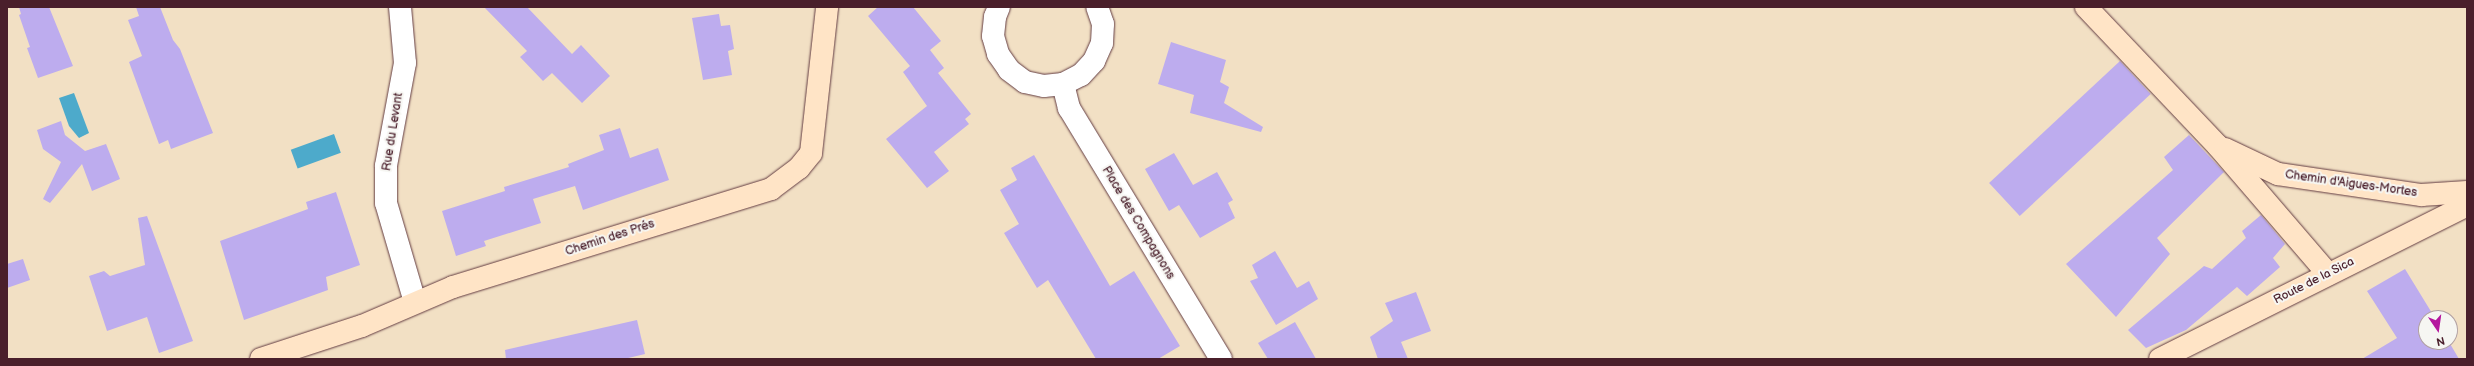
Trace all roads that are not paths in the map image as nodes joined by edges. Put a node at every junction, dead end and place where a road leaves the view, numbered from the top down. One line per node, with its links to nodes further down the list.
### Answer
1 (400, 7): 11 (street, Rue du Levant)
2 (827, 7): 11 (street, Chemin des Prés)
3 (999, 7): 6 (street)
4 (1097, 7): 6 (street)
5 (2086, 7): 7 (street, Chemin d'Aigues-Mortes)
6 (1063, 84): 13 (street, Place des Compagnons)
7 (2218, 146): 8 (street, Chemin d'Aigues-Mortes); 10 (street, Chemin d'Aigues-Mortes)
8 (2467, 192)
9 (2467, 204): 10 (street, Route de la Sica)
10 (2328, 274): 14 (street, Route de la Sica)
11 (415, 302): 12 (street, Chemin des Prés)
12 (261, 359)
13 (1221, 359)
14 (2160, 359)

